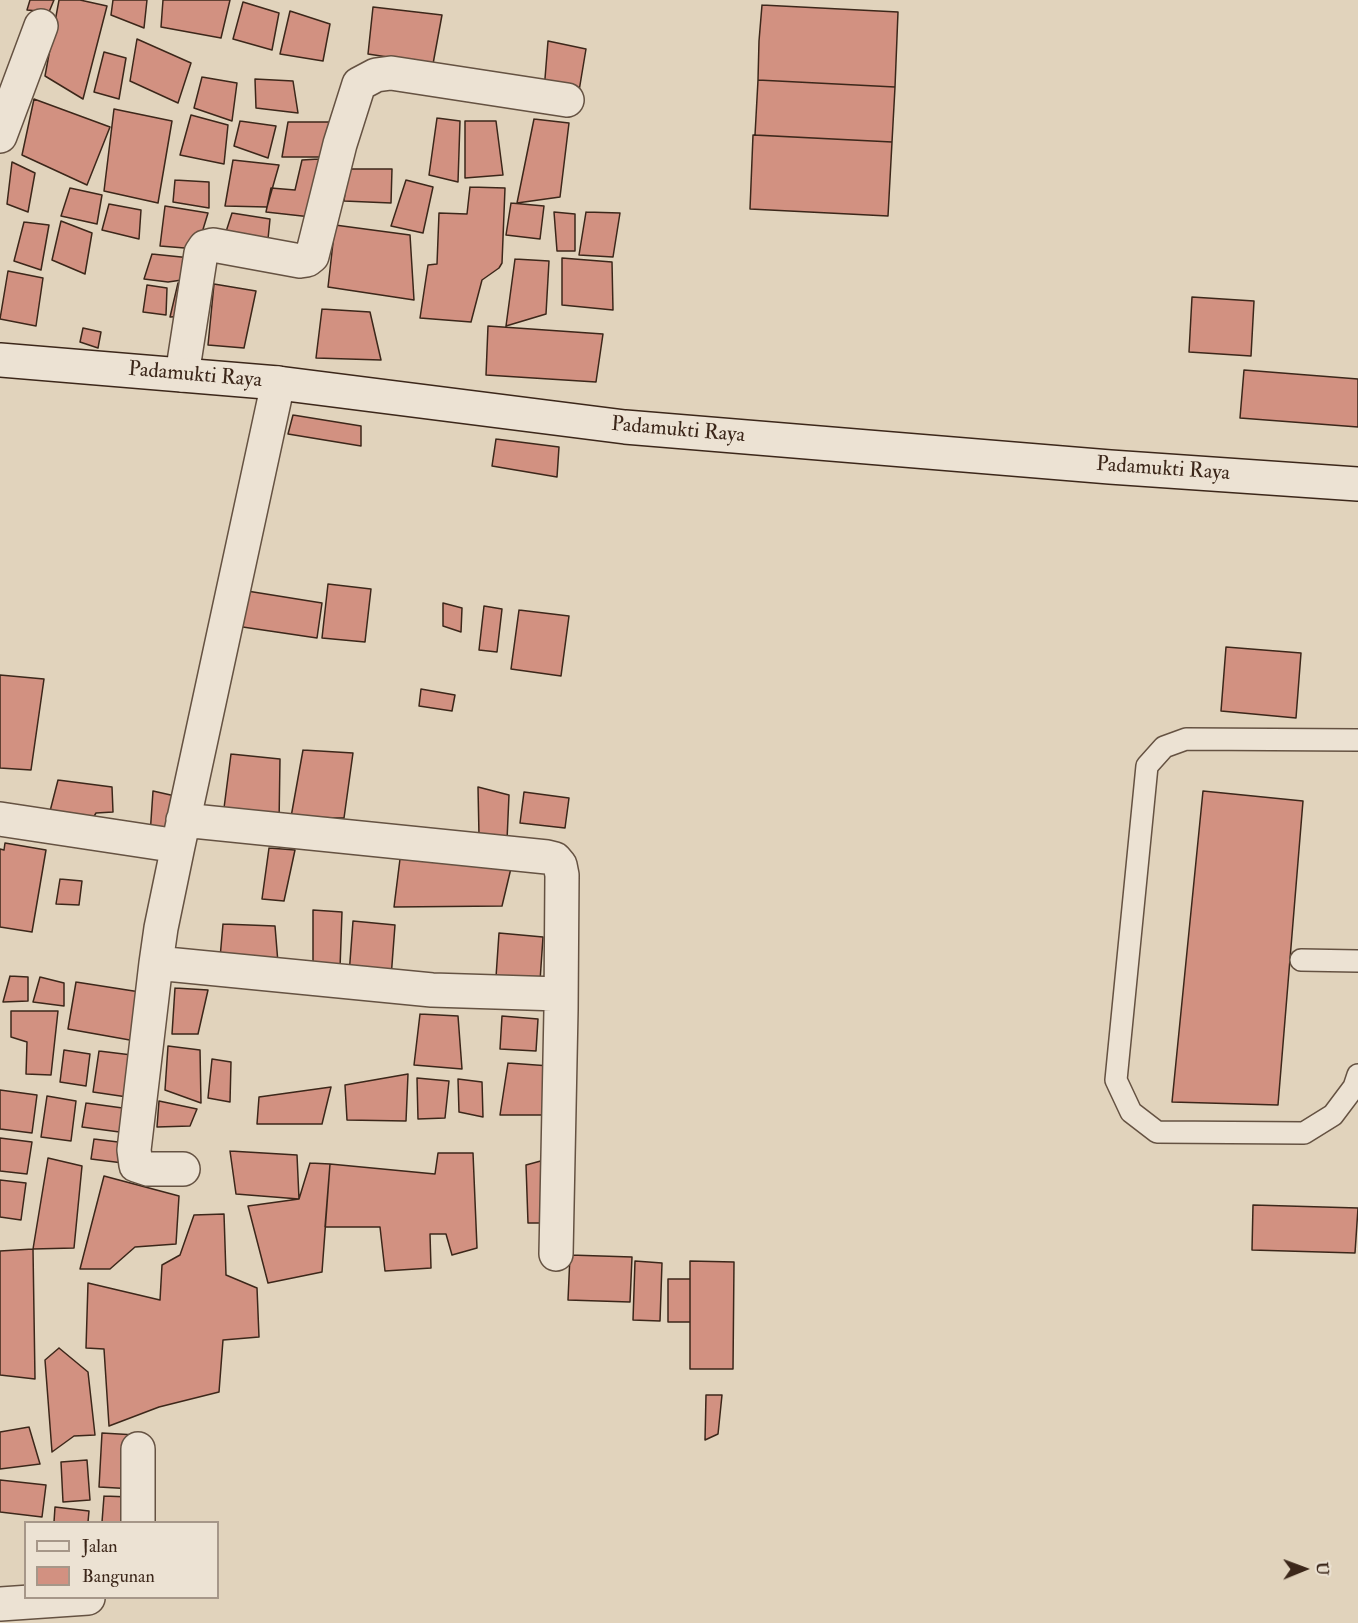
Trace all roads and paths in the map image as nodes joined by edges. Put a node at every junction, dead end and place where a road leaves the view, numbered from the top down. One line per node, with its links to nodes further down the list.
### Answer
1 (41, 26): 3 (street)
2 (567, 100): 5 (street)
3 (0, 136)
4 (0, 360): 5 (street, Padamukti Raya)
5 (182, 375): 6 (street, Padamukti Raya)
6 (278, 383): 7 (street, Padamukti Raya); 10 (street)
7 (1358, 484)
8 (1358, 740): 15 (lane)
9 (0, 819): 10 (street)
10 (180, 833): 13 (street); 14 (street)
11 (1301, 960): 12 (lane)
12 (1358, 961)
13 (156, 963): 14 (street); 16 (street)
14 (560, 994): 17 (street)
15 (1358, 1075)
16 (183, 1169)
17 (556, 1254)
18 (138, 1449): 19 (street)
19 (138, 1521)
20 (73, 1599): 21 (street)
21 (0, 1604)

